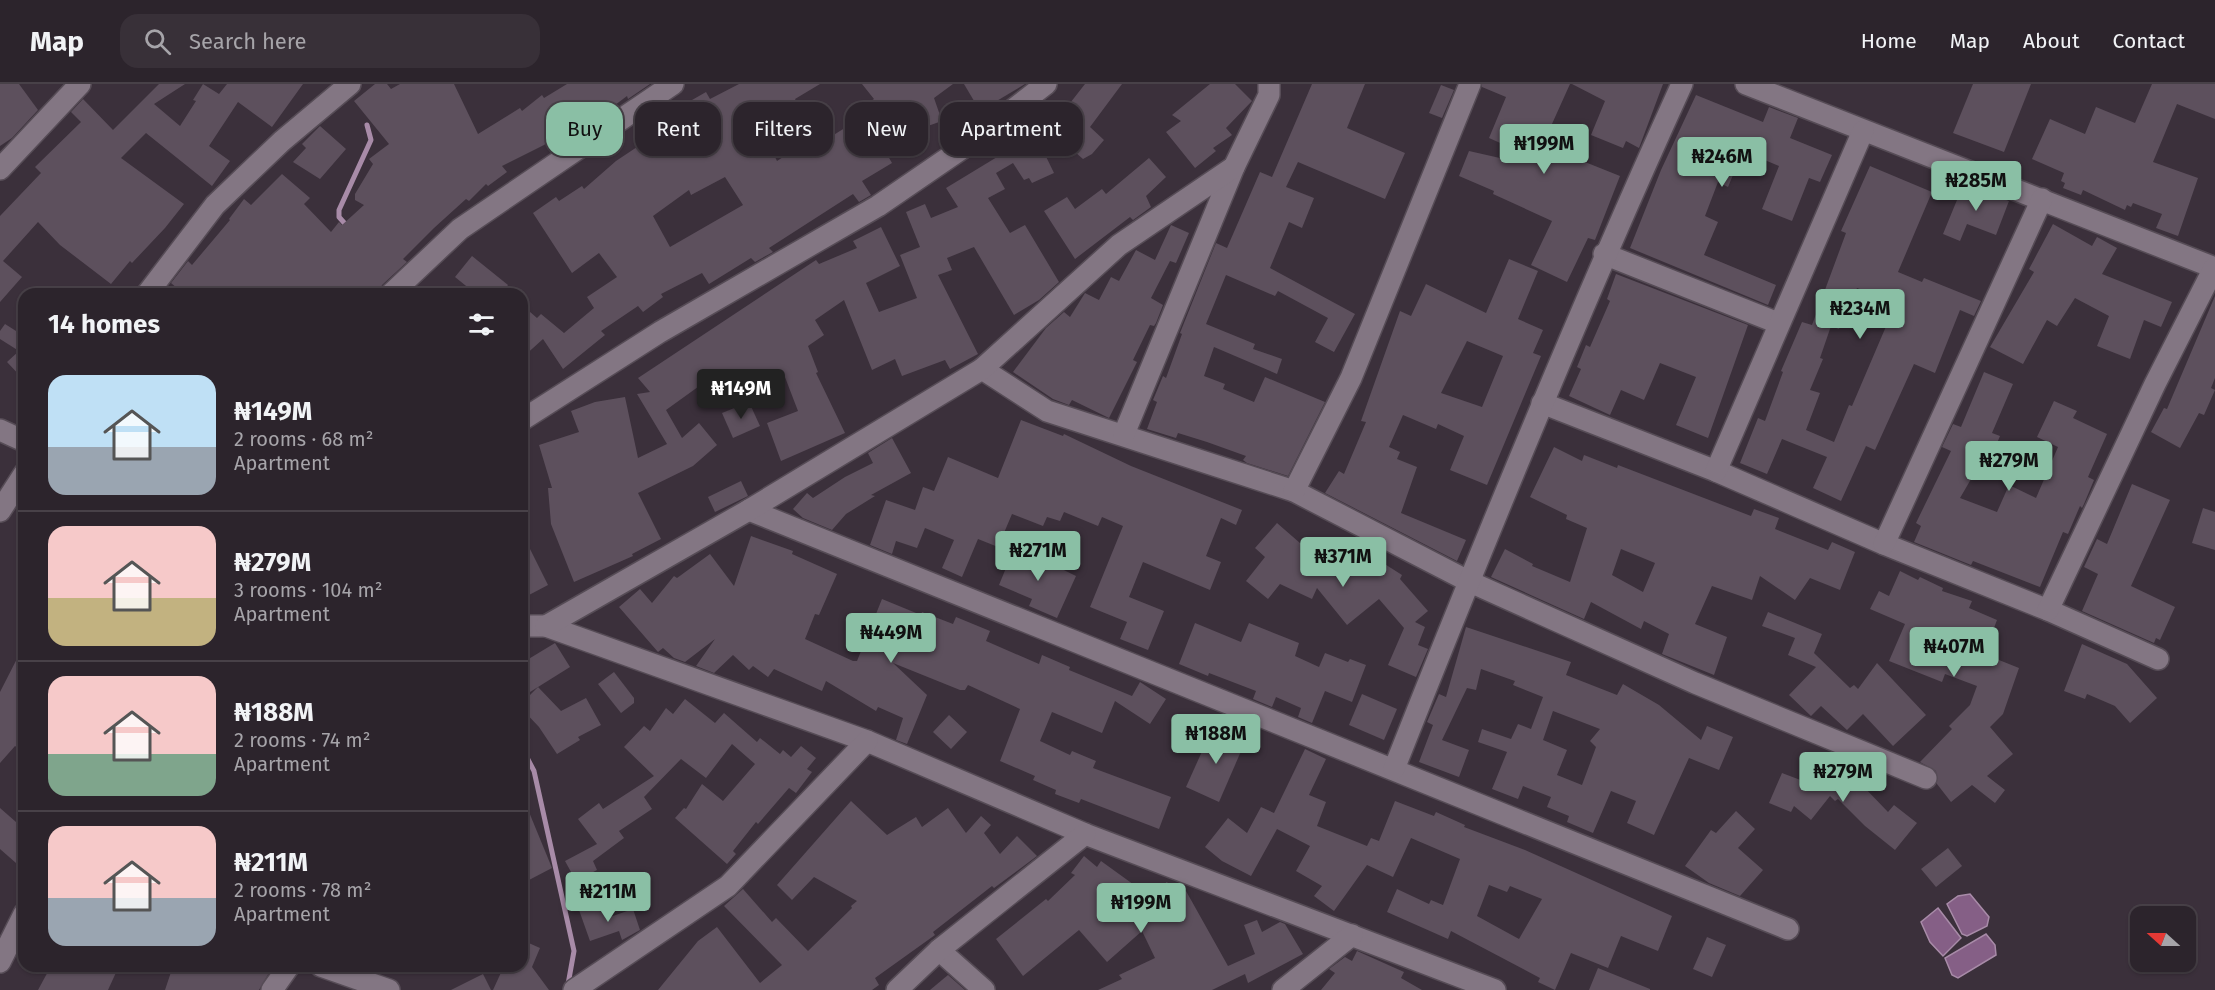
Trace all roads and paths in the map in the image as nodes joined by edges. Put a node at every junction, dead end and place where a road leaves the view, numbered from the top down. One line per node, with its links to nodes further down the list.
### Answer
1 (80, 84): 11 (street)
2 (350, 84): 15 (street)
3 (673, 84): 16 (street)
4 (1046, 84): 20 (street)
5 (1269, 84): 10 (street)
6 (1470, 84): 26 (street)
7 (1682, 84): 13 (street)
8 (1746, 84): 9 (street)
9 (1863, 131): 12 (street); 17 (street)
10 (1234, 167): 18 (street); 22 (street)
11 (0, 169)
12 (2042, 199): 14 (street); 29 (street)
13 (1605, 254): 17 (street); 19 (street)
14 (2214, 268): 31 (street)
15 (152, 288)
16 (397, 288)
17 (1778, 323): 24 (street)
18 (982, 369): 22 (street); 27 (street)
19 (1542, 403): 24 (street); 30 (street)
20 (528, 416)
21 (0, 430): 23 (street)
22 (1124, 434): 26 (street)
23 (18, 438)
24 (1716, 471): 29 (street)
25 (18, 483): 28 (street)
26 (1294, 490): 30 (street)
27 (749, 510): 33 (street); 36 (street)
28 (0, 511)
29 (1884, 544): 31 (street)
30 (1468, 581): 36 (street); 37 (street)
31 (2048, 610): 34 (street)
32 (528, 626): 33 (street)
33 (546, 626): 35 (street)
34 (2158, 659)
35 (867, 741): 38 (street); 49 (street)
36 (1394, 769): 40 (street)
37 (1926, 778)
38 (1085, 834): 41 (street); 42 (street)
39 (18, 926): 43 (street)
40 (1788, 929)
41 (1352, 935): 46 (street); 52 (street)
42 (939, 950): 50 (street); 51 (street)
43 (0, 962)
44 (285, 972): 47 (street)
45 (338, 972): 48 (street)
46 (1287, 989)
47 (272, 990)
48 (389, 990)
49 (574, 990)
50 (897, 990)
51 (984, 990)
52 (1495, 990)

